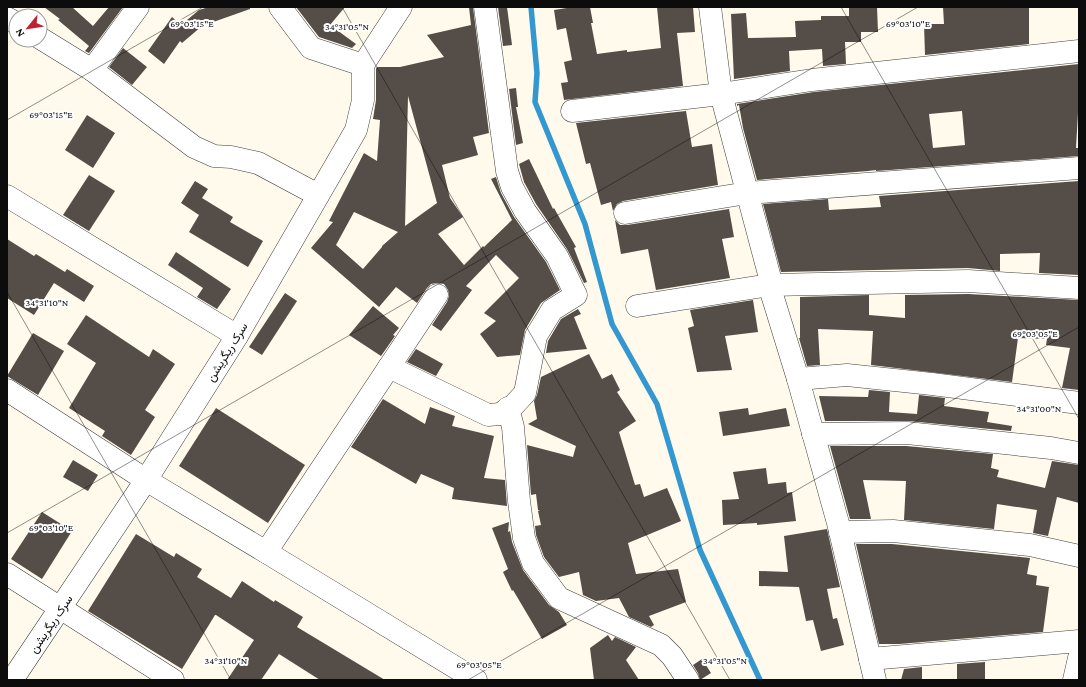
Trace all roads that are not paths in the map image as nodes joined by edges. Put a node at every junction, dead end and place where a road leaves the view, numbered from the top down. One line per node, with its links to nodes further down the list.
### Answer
1 (138, 7): 9 (street)
2 (280, 7): 8 (street)
3 (401, 7): 8 (street)
4 (485, 7): 26 (street)
5 (710, 7): 10 (street)
6 (48, 43): 9 (street)
7 (1079, 51): 10 (street)
8 (363, 65): 14 (street, سرک ریگریشن)
9 (92, 70): 14 (street)
10 (721, 94): 11 (street); 13 (street)
11 (572, 111)
12 (1079, 168): 13 (street)
13 (747, 193): 16 (street); 17 (street)
14 (318, 194): 21 (street, سرک ریگریشن)
15 (7, 196): 21 (street)
16 (625, 213)
17 (769, 285): 18 (street); 20 (street); 23 (street)
18 (1079, 288)
19 (437, 295): 22 (street)
20 (637, 306)
21 (237, 336): 29 (street, سرک ریگریشن)
22 (389, 367): 26 (street); 31 (street)
23 (798, 379): 25 (street); 27 (street)
24 (7, 390): 29 (street)
25 (1079, 403)
26 (508, 408): 41 (street)
27 (813, 434): 28 (street); 30 (street)
28 (1079, 453)
29 (146, 480): 31 (street); 34 (street, سرک ریگریشن)
30 (840, 532): 32 (street); 37 (street)
31 (266, 552): 40 (street)
32 (1079, 556)
33 (7, 574): 34 (street)
34 (61, 608): 38 (street, سرک ریگریشن); 39 (street)
35 (1079, 641): 37 (street)
36 (1079, 658): 43 (street)
37 (870, 659): 42 (street)
38 (12, 680)
39 (173, 680)
40 (476, 680)
41 (688, 680)
42 (875, 680)
43 (1074, 680)

